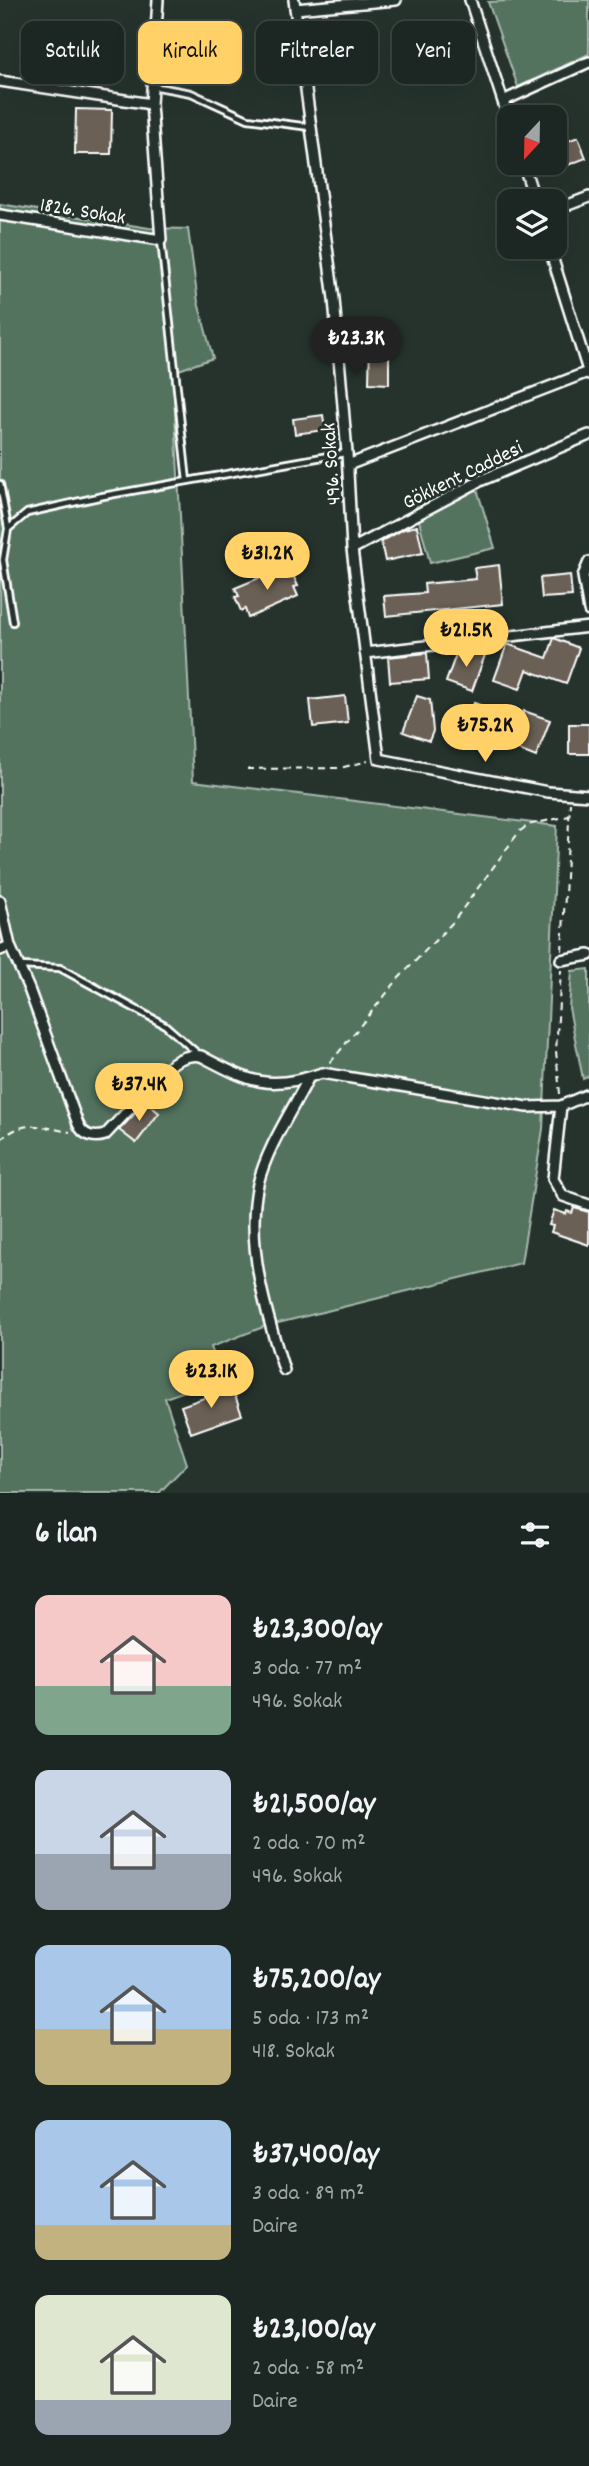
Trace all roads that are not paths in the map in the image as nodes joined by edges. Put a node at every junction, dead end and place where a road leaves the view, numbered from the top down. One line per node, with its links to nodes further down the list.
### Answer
1 (158, 0): 7 (street)
2 (396, 0): 4 (street)
3 (470, 0): 8 (street)
4 (294, 5): 11 (street, 496. Sokak)
5 (589, 62): 8 (street)
6 (0, 80): 9 (street)
7 (152, 86): 9 (street); 11 (lane)
8 (503, 100): 10 (street)
9 (151, 104): 15 (street)
10 (504, 105)
11 (311, 127): 19 (street, 496. Sokak)
12 (589, 197): 13 (street)
13 (567, 205)
14 (0, 215): 15 (street, 1826. Sokak)
15 (161, 240): 21 (lane)
16 (553, 259): 17 (street)
17 (588, 373): 20 (street)
18 (589, 435): 24 (street, Gökkent Caddesi)
19 (347, 453): 20 (street, 496. Sokak); 21 (lane)
20 (348, 465): 24 (street, 496. Sokak)
21 (187, 481): 23 (lane)
22 (0, 484): 23 (lane)
23 (8, 529): 27 (lane)
24 (352, 549): 29 (street, 496. Sokak)
25 (589, 562): 26 (street)
26 (589, 611)
27 (13, 622)
28 (589, 627): 29 (street)
29 (365, 653): 30 (street, 496. Sokak)
30 (589, 795)
31 (0, 901): 32 (street)
32 (10, 946): 33 (street); 36 (street)
33 (0, 950)
34 (589, 955): 35 (street)
35 (561, 960)
36 (19, 966): 37 (lane); 37 (street)
37 (201, 1056): 38 (street)
38 (309, 1077): 40 (street); 42 (street)
39 (589, 1094): 40 (street)
40 (561, 1106): 41 (street)
41 (589, 1205)
42 (284, 1370)

